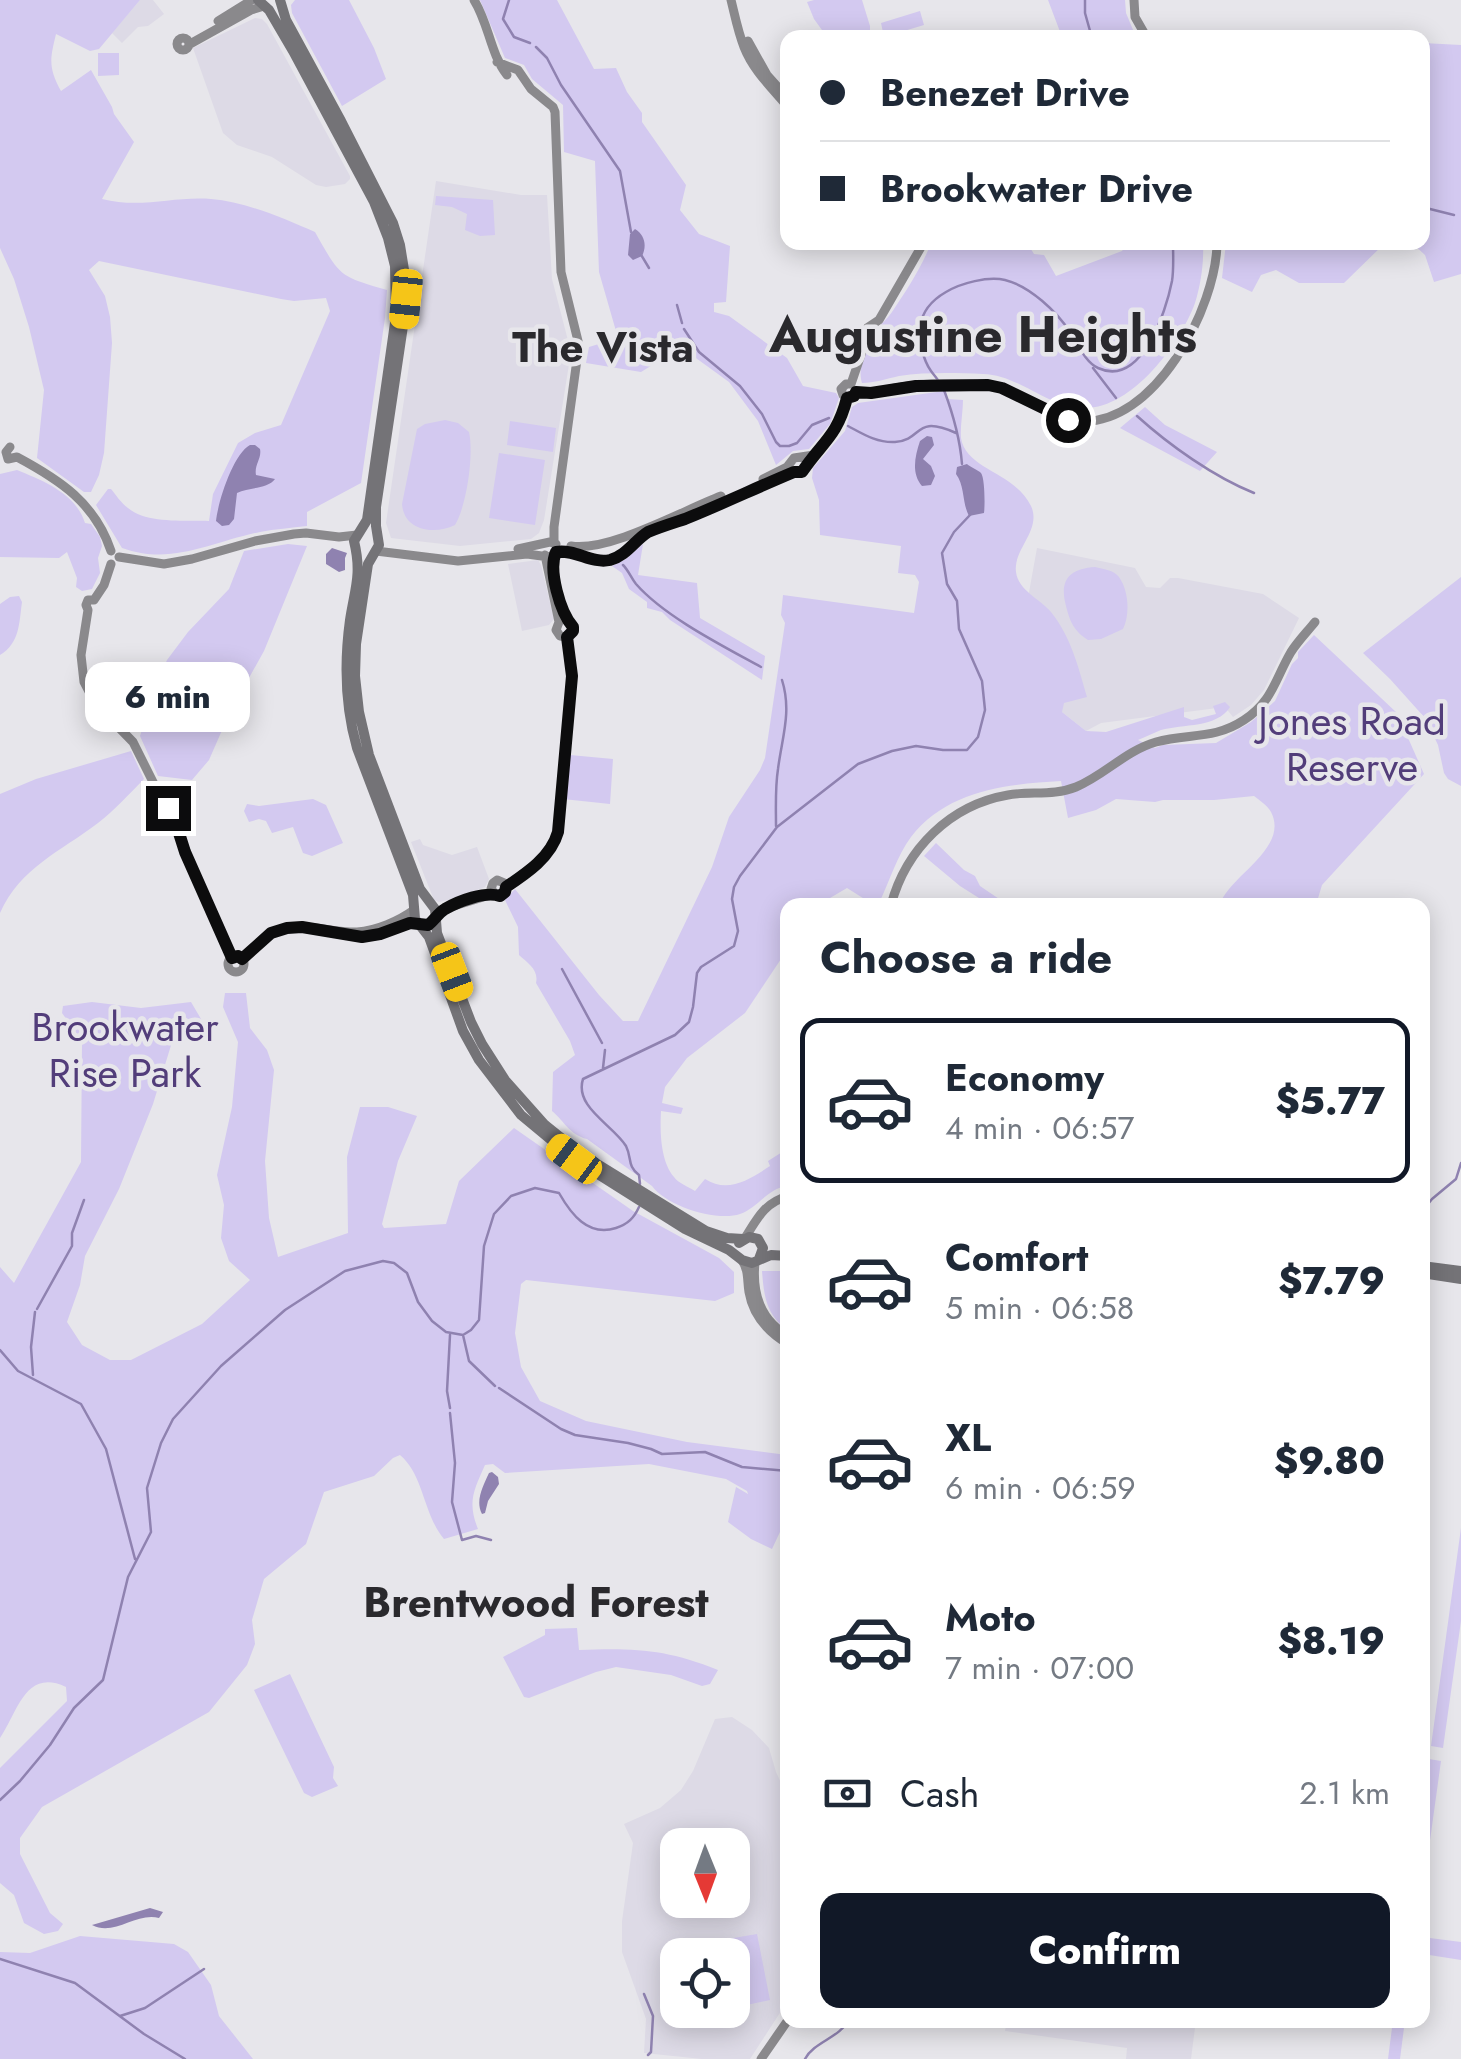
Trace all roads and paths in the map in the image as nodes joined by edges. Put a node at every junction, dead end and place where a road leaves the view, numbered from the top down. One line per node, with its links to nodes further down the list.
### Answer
1 (280, 0): 6 (main road); 18 (main road)
2 (466, 0): 7 (street)
3 (474, 0): 7 (street)
4 (734, 0): 10 (street)
5 (1134, 0): 8 (street)
6 (260, 3): 9 (street); 16 (main road)
7 (479, 11): 20 (street)
8 (1143, 30)
9 (187, 41)
10 (780, 97)
11 (919, 250): 13 (street)
12 (1217, 250): 13 (street)
13 (851, 391): 15 (street)
14 (17, 457): 21 (street)
15 (793, 467): 20 (street); 20 (street)
16 (357, 534): 17 (street); 18 (main road); 19 (main road)
17 (281, 537): 19 (street); 21 (street)
18 (377, 544): 19 (main road); 20 (street); 25 (main road)
19 (356, 549): 24 (main road)
20 (550, 549): 25 (street)
21 (114, 557): 27 (street)
22 (1315, 622): 23 (street)
23 (894, 898)
24 (414, 909): 25 (main road); 26 (main road); 27 (street)
25 (434, 911): 26 (main road); 28 (main road)
26 (420, 924): 27 (street); 28 (main road)
27 (333, 931)
28 (608, 1175): 31 (main road)
29 (780, 1199): 32 (street)
30 (780, 1204): 33 (street)
31 (656, 1206): 32 (main road); 36 (main road)
32 (744, 1238): 33 (main road); 36 (main road)
33 (760, 1242): 34 (main road); 37 (main road)
34 (780, 1250)
35 (780, 1254): 37 (main road)
36 (741, 1259): 37 (main road); 41 (street)
37 (757, 1260): 40 (street)
38 (1430, 1270): 39 (main road)
39 (1461, 1275)
40 (780, 1330)
41 (780, 1338)
42 (782, 2028): 43 (street)
43 (761, 2059)

